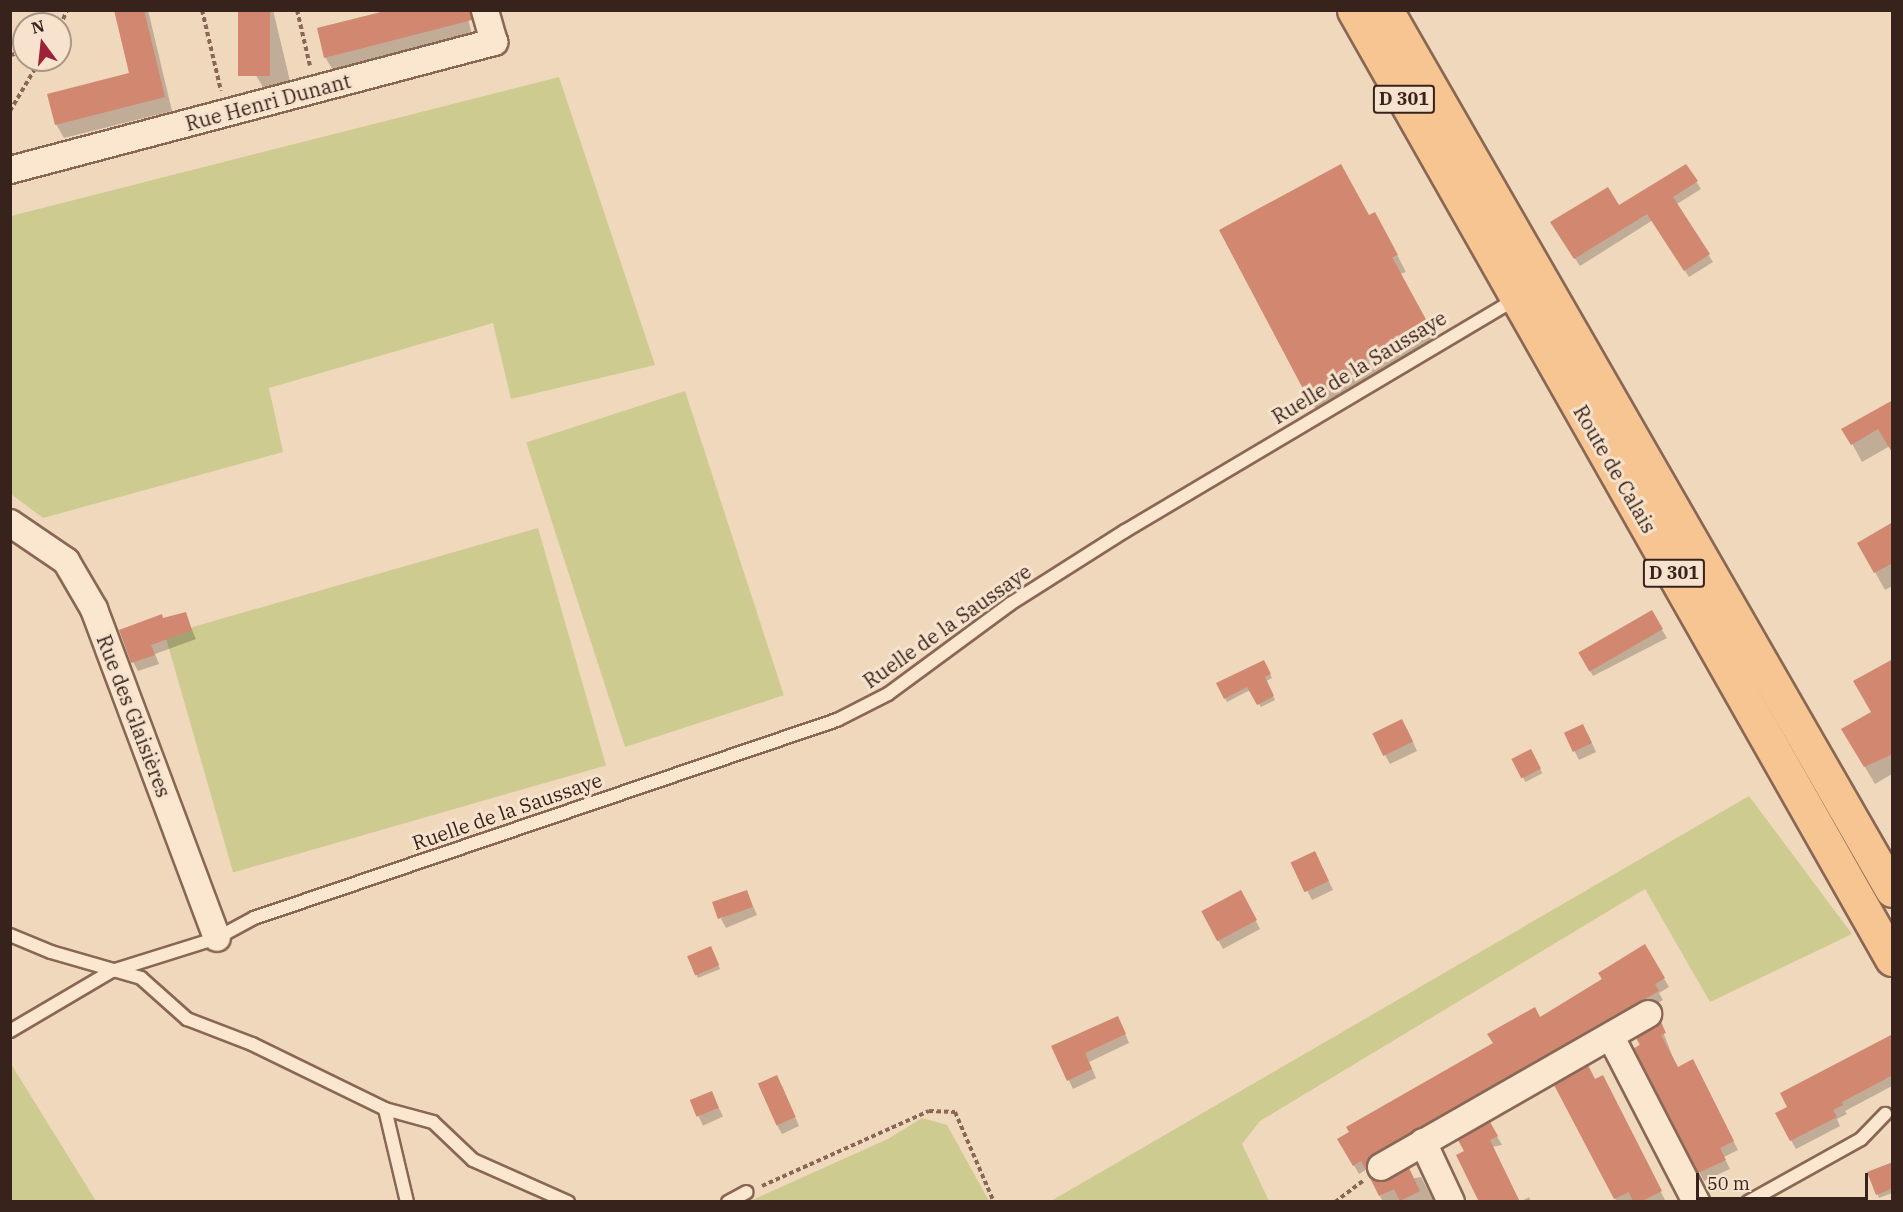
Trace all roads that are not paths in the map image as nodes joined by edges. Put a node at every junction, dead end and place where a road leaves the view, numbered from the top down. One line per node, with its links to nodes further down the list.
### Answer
1 (486, 10): 4 (street, Rue Henri Dunant)
2 (1354, 10): 5 (main road, Route de Calais / D 301)
3 (1386, 10): 7 (main road, Route de Calais / D 301)
4 (10, 170)
5 (1518, 298): 9 (lane, Ruelle de la Saussaye); 10 (main road, Route de Calais / D 301)
6 (10, 523): 9 (street, Rue des Glaisières)
7 (1893, 890)
8 (10, 935): 11 (lane)
9 (217, 938): 11 (lane, Ruelle de la Saussaye)
10 (1893, 959)
11 (112, 971): 13 (lane, Ruelle de la Saussaye); 15 (lane)
12 (1648, 1014): 14 (street)
13 (10, 1030)
14 (1611, 1037): 17 (street); 24 (street)
15 (385, 1109): 20 (lane); 21 (lane)
16 (1885, 1114): 25 (lane)
17 (1423, 1142): 18 (street); 23 (street)
18 (1381, 1167)
19 (747, 1192): 22 (lane)
20 (407, 1202)
21 (568, 1202)
22 (728, 1202)
23 (1451, 1202)
24 (1696, 1202)
25 (1748, 1202)

